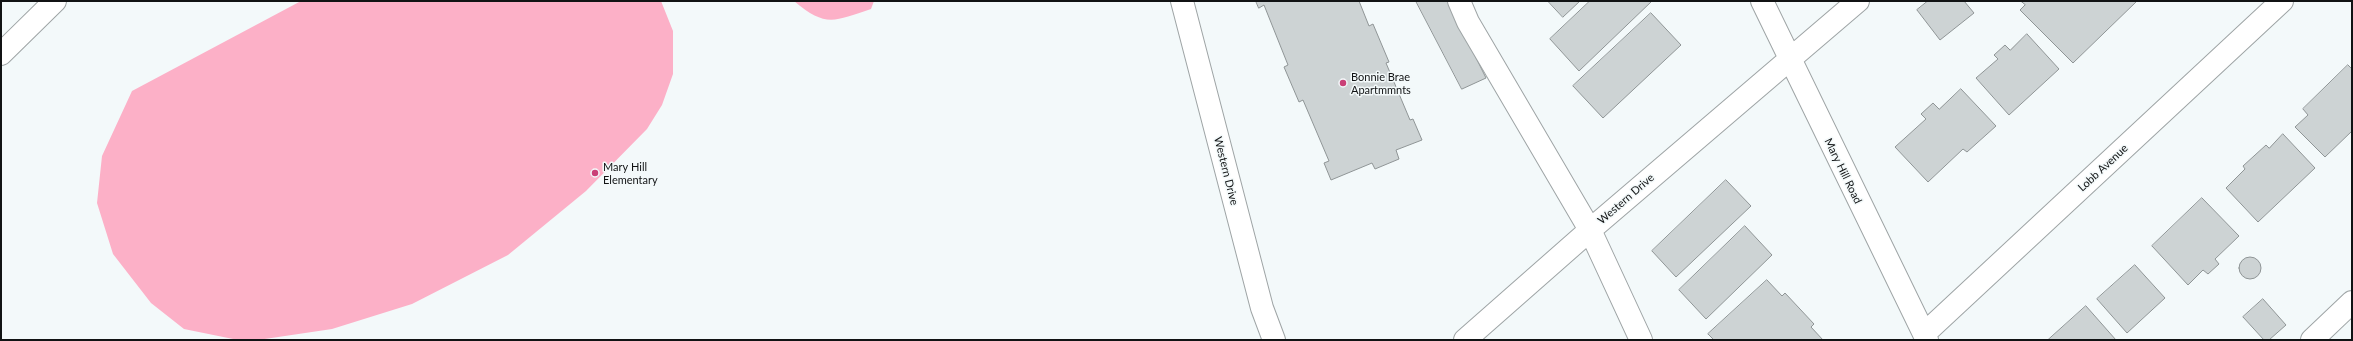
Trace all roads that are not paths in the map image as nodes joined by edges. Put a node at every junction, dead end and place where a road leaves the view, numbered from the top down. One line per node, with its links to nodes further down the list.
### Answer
1 (55, 1): 7 (street)
2 (1182, 1): 12 (street, Western Drive)
3 (1459, 1): 9 (street)
4 (1762, 1): 8 (street, Mary Hill Road)
5 (1858, 1): 8 (street, Western Drive)
6 (2282, 1): 11 (street, Lobb Avenue)
7 (1, 54)
8 (1790, 62): 9 (street, Western Drive); 11 (street, Mary Hill Road)
9 (1590, 230): 13 (street, Western Drive); 14 (street)
10 (2352, 302): 15 (street)
11 (1926, 337)
12 (1274, 340)
13 (1465, 340)
14 (1641, 340)
15 (2312, 340)

